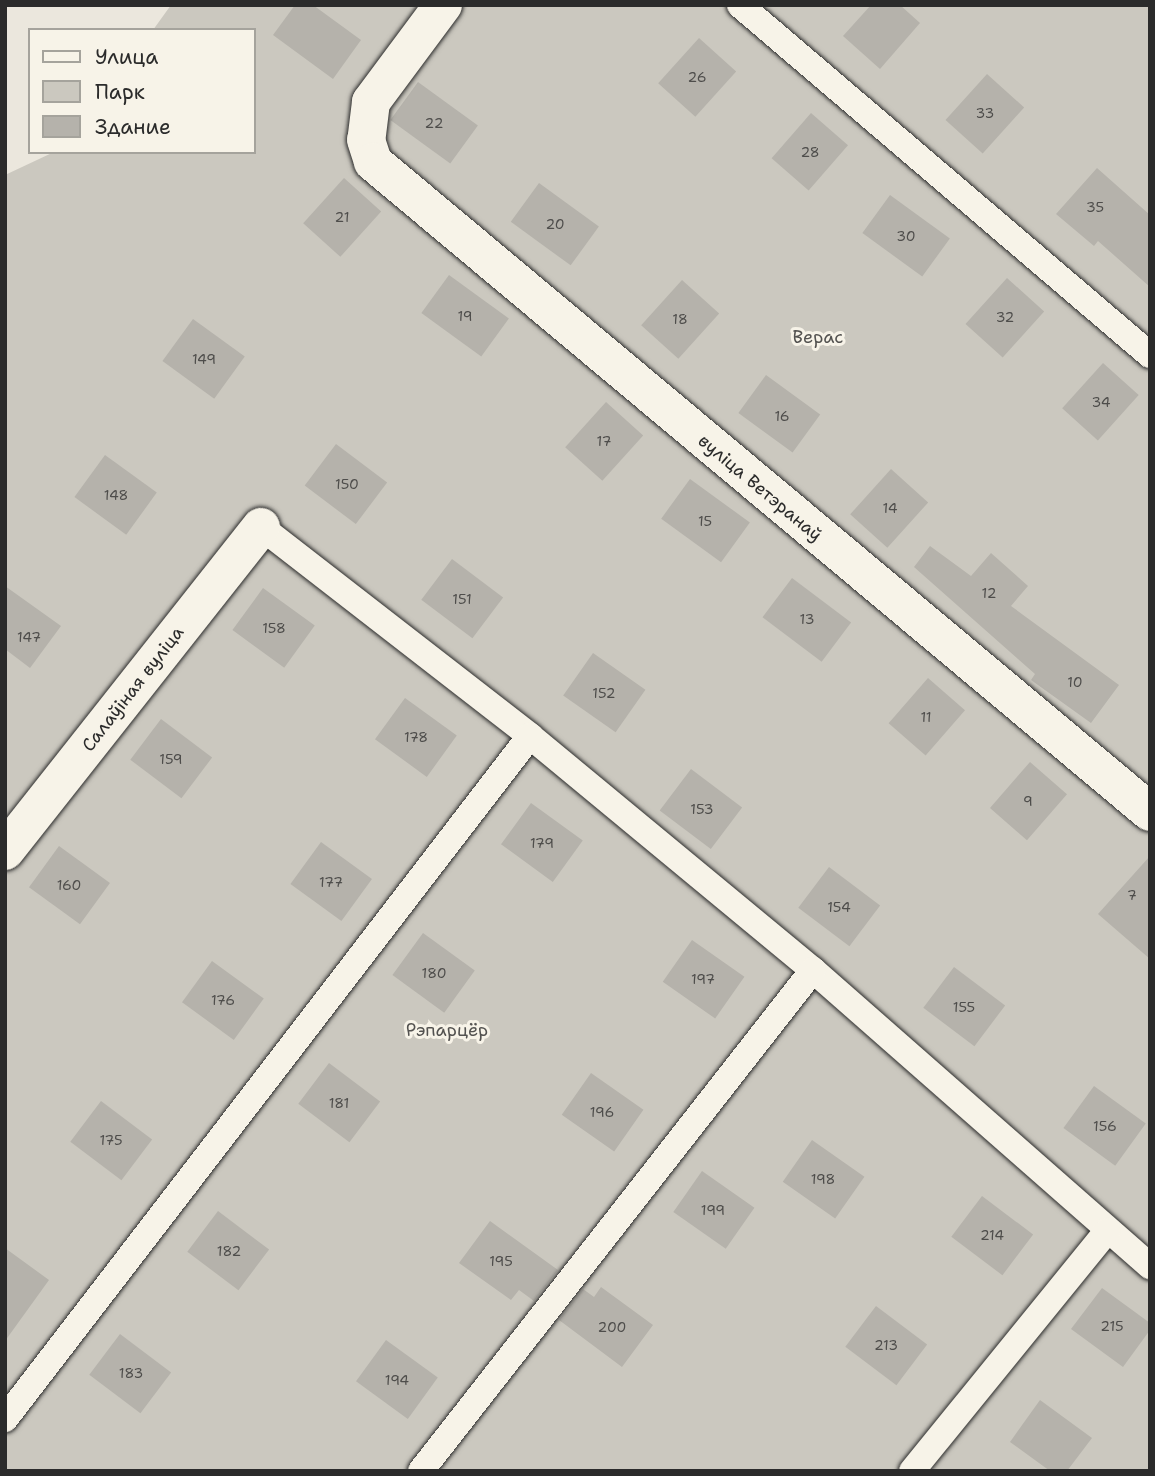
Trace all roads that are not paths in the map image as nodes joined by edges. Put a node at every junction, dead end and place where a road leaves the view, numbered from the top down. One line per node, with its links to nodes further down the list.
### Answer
1 (443, 5): 6 (street, вуліца Ветэранаў)
2 (740, 5): 3 (lane)
3 (1150, 355)
4 (261, 527): 5 (lane); 7 (street, Салаўіная вуліца)
5 (530, 736): 8 (lane); 11 (lane)
6 (1150, 812)
7 (5, 851)
8 (813, 970): 9 (lane); 12 (lane)
9 (1107, 1231): 10 (lane); 13 (lane)
10 (1150, 1266)
11 (5, 1419)
12 (421, 1471)
13 (912, 1471)

